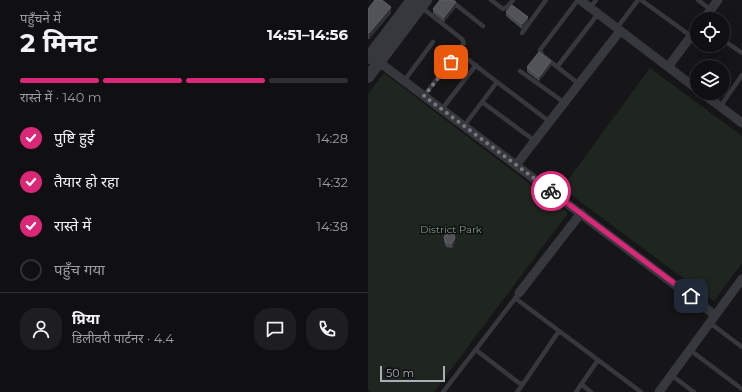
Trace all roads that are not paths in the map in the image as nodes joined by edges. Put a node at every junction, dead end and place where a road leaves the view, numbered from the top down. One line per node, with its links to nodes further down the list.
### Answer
1 (450, 0): 12 (lane)
2 (491, 0): 3 (lane)
3 (513, 0)
4 (546, 0): 15 (lane)
5 (579, 0): 10 (street); 23 (lane)
6 (640, 0): 13 (lane); 14 (lane)
7 (698, 0): 11 (lane)
8 (718, 0): 11 (street)
9 (414, 2): 19 (lane); 21 (street)
10 (595, 7): 13 (street); 23 (lane)
11 (711, 10)
12 (483, 26)
13 (619, 29): 24 (street); 30 (street)
14 (690, 30)
15 (522, 33)
16 (690, 37): 24 (street)
17 (433, 42): 28 (lane)
18 (730, 45): 20 (lane)
19 (458, 52): 22 (lane); 32 (lane)
20 (742, 53)
21 (374, 54): 27 (street); 28 (street)
22 (476, 65): 29 (lane); 37 (lane)
23 (557, 67): 30 (lane)
24 (668, 67): 31 (street)
25 (520, 71): 35 (lane)
26 (742, 75): 36 (lane)
27 (368, 77)
28 (404, 81): 32 (street)
29 (497, 82): 34 (lane); 38 (lane)
30 (579, 84): 35 (street)
31 (690, 84)
32 (424, 96): 37 (street)
33 (711, 100): 36 (street)
34 (482, 102): 40 (lane); 41 (lane)
35 (565, 102): 38 (street)
36 (720, 107): 39 (street)
37 (442, 109): 40 (street)
38 (550, 122): 41 (street)
39 (742, 123)
40 (464, 126): 42 (street)
41 (535, 141): 42 (street)
42 (516, 165): 43 (street)
43 (581, 213): 45 (street); 46 (street)
44 (742, 279): 46 (street)
45 (517, 296): 48 (lane); 50 (lane)
46 (716, 315): 47 (street)
47 (710, 323): 49 (lane); 51 (street)
48 (560, 331): 52 (lane); 54 (lane)
49 (741, 344)
50 (476, 350): 54 (lane); 57 (lane)
51 (690, 350): 53 (street); 56 (lane)
52 (598, 360): 55 (lane); 61 (lane)
53 (671, 375): 62 (street); 63 (lane)
54 (523, 384): 58 (lane)
55 (581, 384): 59 (lane); 60 (lane)
56 (742, 389)
57 (446, 391)
58 (517, 392)
59 (576, 392)
60 (591, 392)
61 (641, 392)
62 (658, 392)
63 (694, 392)

